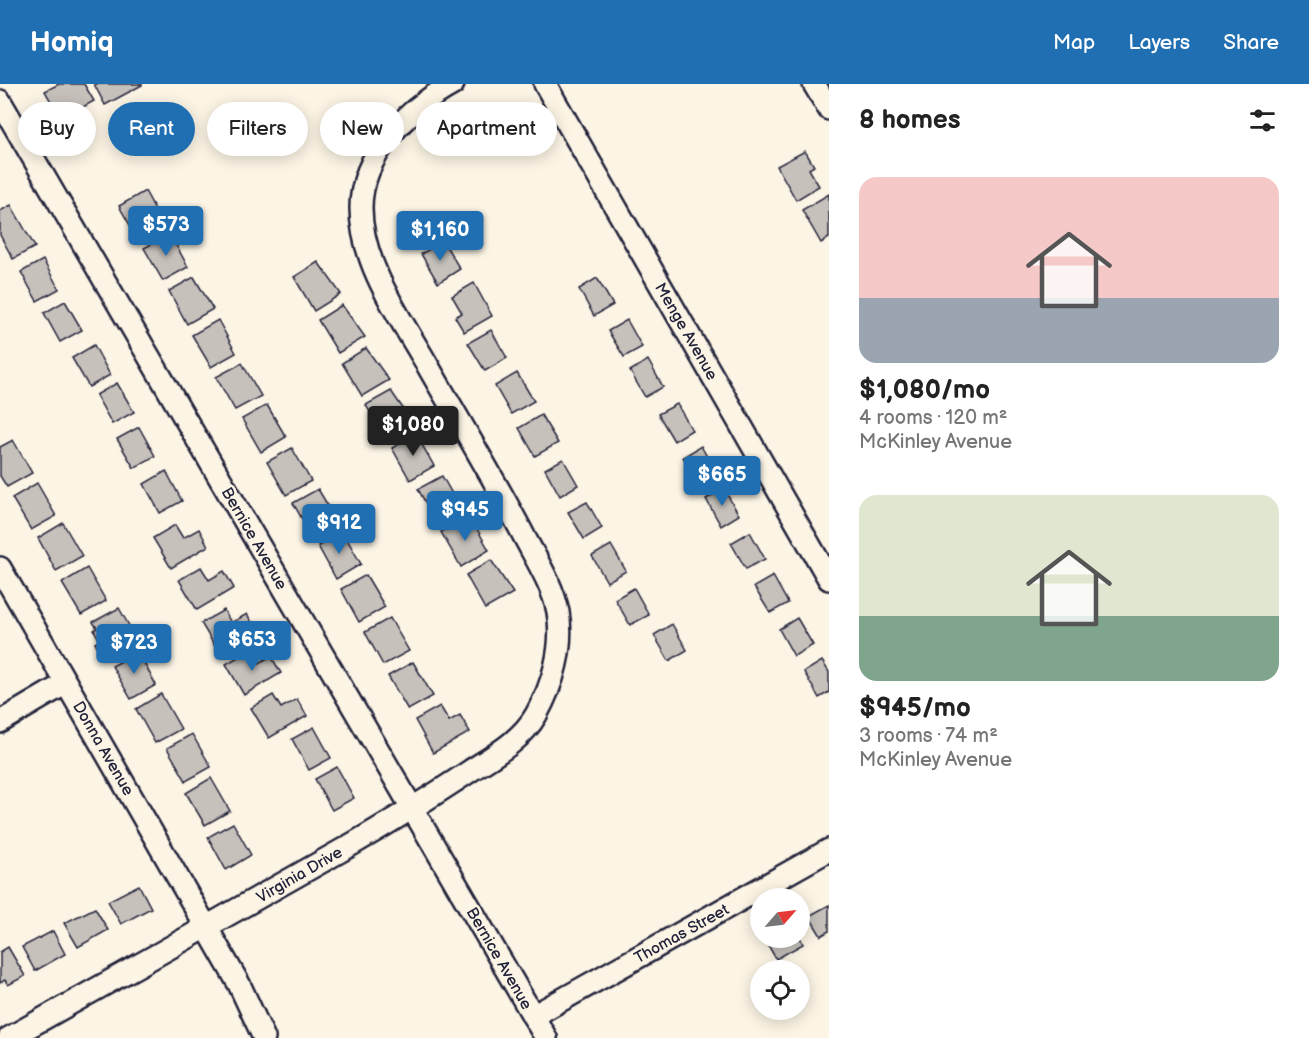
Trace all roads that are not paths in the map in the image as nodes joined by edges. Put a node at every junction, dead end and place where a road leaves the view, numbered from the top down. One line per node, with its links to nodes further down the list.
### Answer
1 (453, 84): 10 (street, Virginia Drive)
2 (544, 84): 7 (street, Menge Avenue)
3 (814, 84): 5 (street)
4 (0, 101): 10 (street, Bernice Avenue)
5 (829, 109)
6 (0, 568): 8 (street, Donna Avenue)
7 (829, 579)
8 (66, 682): 9 (street); 12 (street, Donna Avenue)
9 (0, 722)
10 (414, 809): 12 (street, Virginia Drive); 13 (street, Bernice Avenue)
11 (829, 850): 13 (street, Thomas Street)
12 (207, 927): 14 (street, Virginia Drive); 15 (street)
13 (533, 1016): 16 (street, Bernice Avenue)
14 (9, 1038)
15 (264, 1038)
16 (546, 1038)

